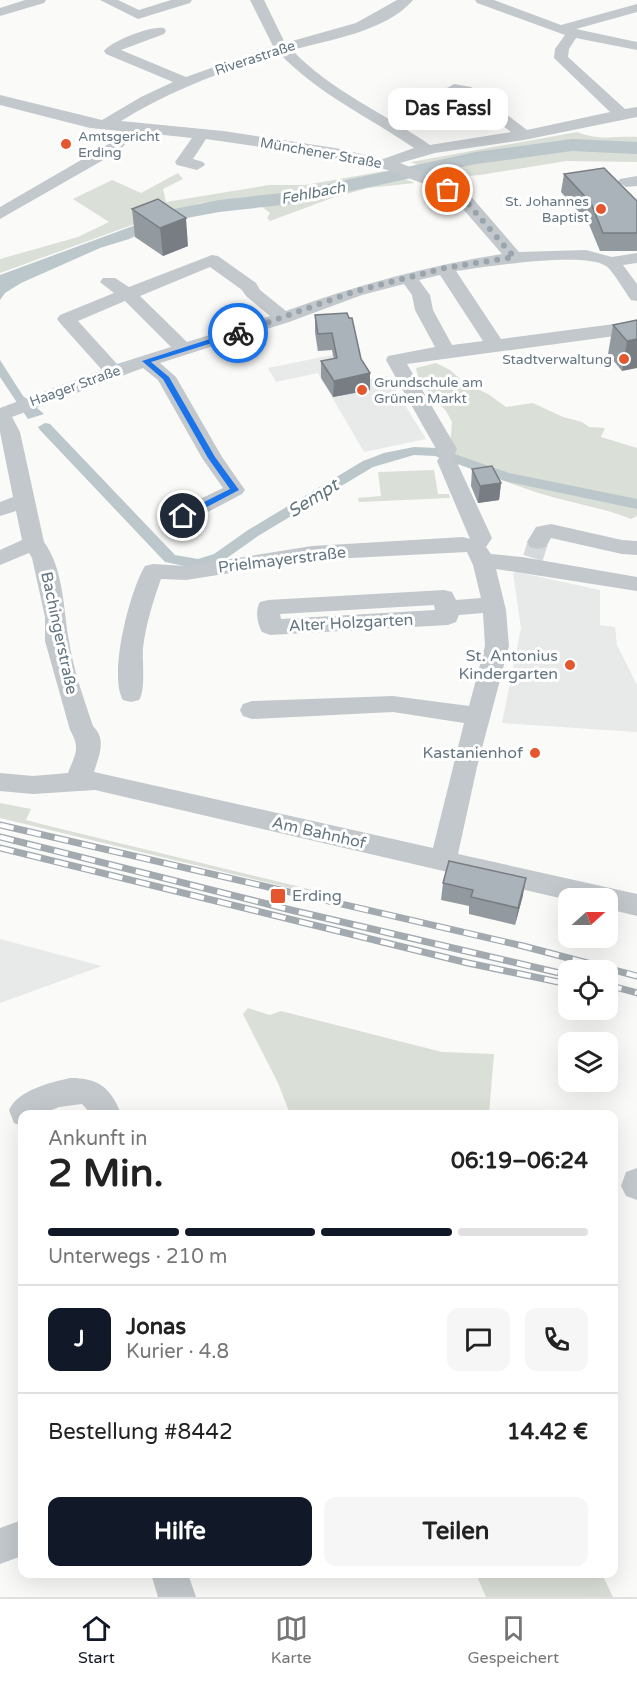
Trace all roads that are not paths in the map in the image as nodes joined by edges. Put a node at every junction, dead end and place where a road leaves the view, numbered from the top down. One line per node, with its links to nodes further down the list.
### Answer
1 (39, 0): 8 (street)
2 (107, 0): 3 (street)
3 (185, 0)
4 (257, 0): 12 (street)
5 (406, 0): 12 (street, Riverastraße)
6 (482, 0): 10 (street)
7 (637, 8): 10 (street)
8 (0, 12)
9 (159, 31): 13 (street)
10 (567, 31): 11 (street); 16 (street)
11 (637, 46)
12 (282, 48): 13 (street, Riverastraße); 21 (street)
13 (186, 82): 17 (street, Riverastraße)
14 (454, 88): 20 (street)
15 (0, 100): 17 (street, Münchener Straße)
16 (629, 113): 20 (street)
17 (106, 124): 18 (street, Münchener Straße)
18 (131, 128): 19 (street, Münchener Straße); 24 (street)
19 (202, 134): 22 (street, Münchener Straße); 23 (street)
20 (524, 135): 21 (street)
21 (426, 149): 22 (street)
22 (385, 164): 25 (street, Münchener Straße)
23 (197, 165)
24 (0, 214)
25 (514, 257): 27 (street, Haager Straße); 28 (street, Haager Straße)
26 (637, 258): 27 (street)
27 (612, 262): 32 (street)
28 (445, 268): 29 (street, Haager Straße); 35 (street)
29 (408, 277): 33 (street, Haager Straße); 37 (street)
30 (109, 282): 31 (street)
31 (129, 295): 33 (street); 36 (street); 39 (street)
32 (637, 296)
33 (283, 318): 36 (street, Haager Straße)
34 (637, 327): 35 (street)
35 (495, 344): 37 (street)
36 (185, 350): 38 (street, Haager Straße)
37 (446, 351): 46 (street)
38 (146, 361): 39 (street, Haager Straße); 43 (street)
39 (113, 371): 40 (street, Haager Straße)
40 (5, 412): 41 (street, Bachingerstraße)
41 (24, 500): 42 (street); 44 (street, Bachingerstraße)
42 (0, 509)
43 (183, 516)
44 (33, 543): 48 (street); 55 (street, Bachingerstraße)
45 (637, 548): 47 (street, Prielmayerstraße)
46 (479, 554): 47 (street, Prielmayerstraße); 50 (street); 52 (street, Prielmayerstraße)
47 (534, 555): 49 (street, Prielmayerstraße)
48 (0, 558)
49 (637, 584)
50 (493, 605): 51 (street, Alter Holzgarten); 54 (street)
51 (446, 608): 51 (street, Alter Holzgarten)
52 (131, 694)
53 (252, 710): 54 (street)
54 (477, 716): 57 (street)
55 (78, 781): 56 (street, Am Bahnhof); 57 (street, Am Bahnhof)
56 (0, 782)
57 (443, 861): 58 (street, Am Bahnhof)
58 (637, 905)
59 (24, 1110): 60 (street)
60 (105, 1110)
61 (18, 1539): 62 (street)
62 (0, 1546)
63 (171, 1578): 64 (street)
64 (177, 1597)

